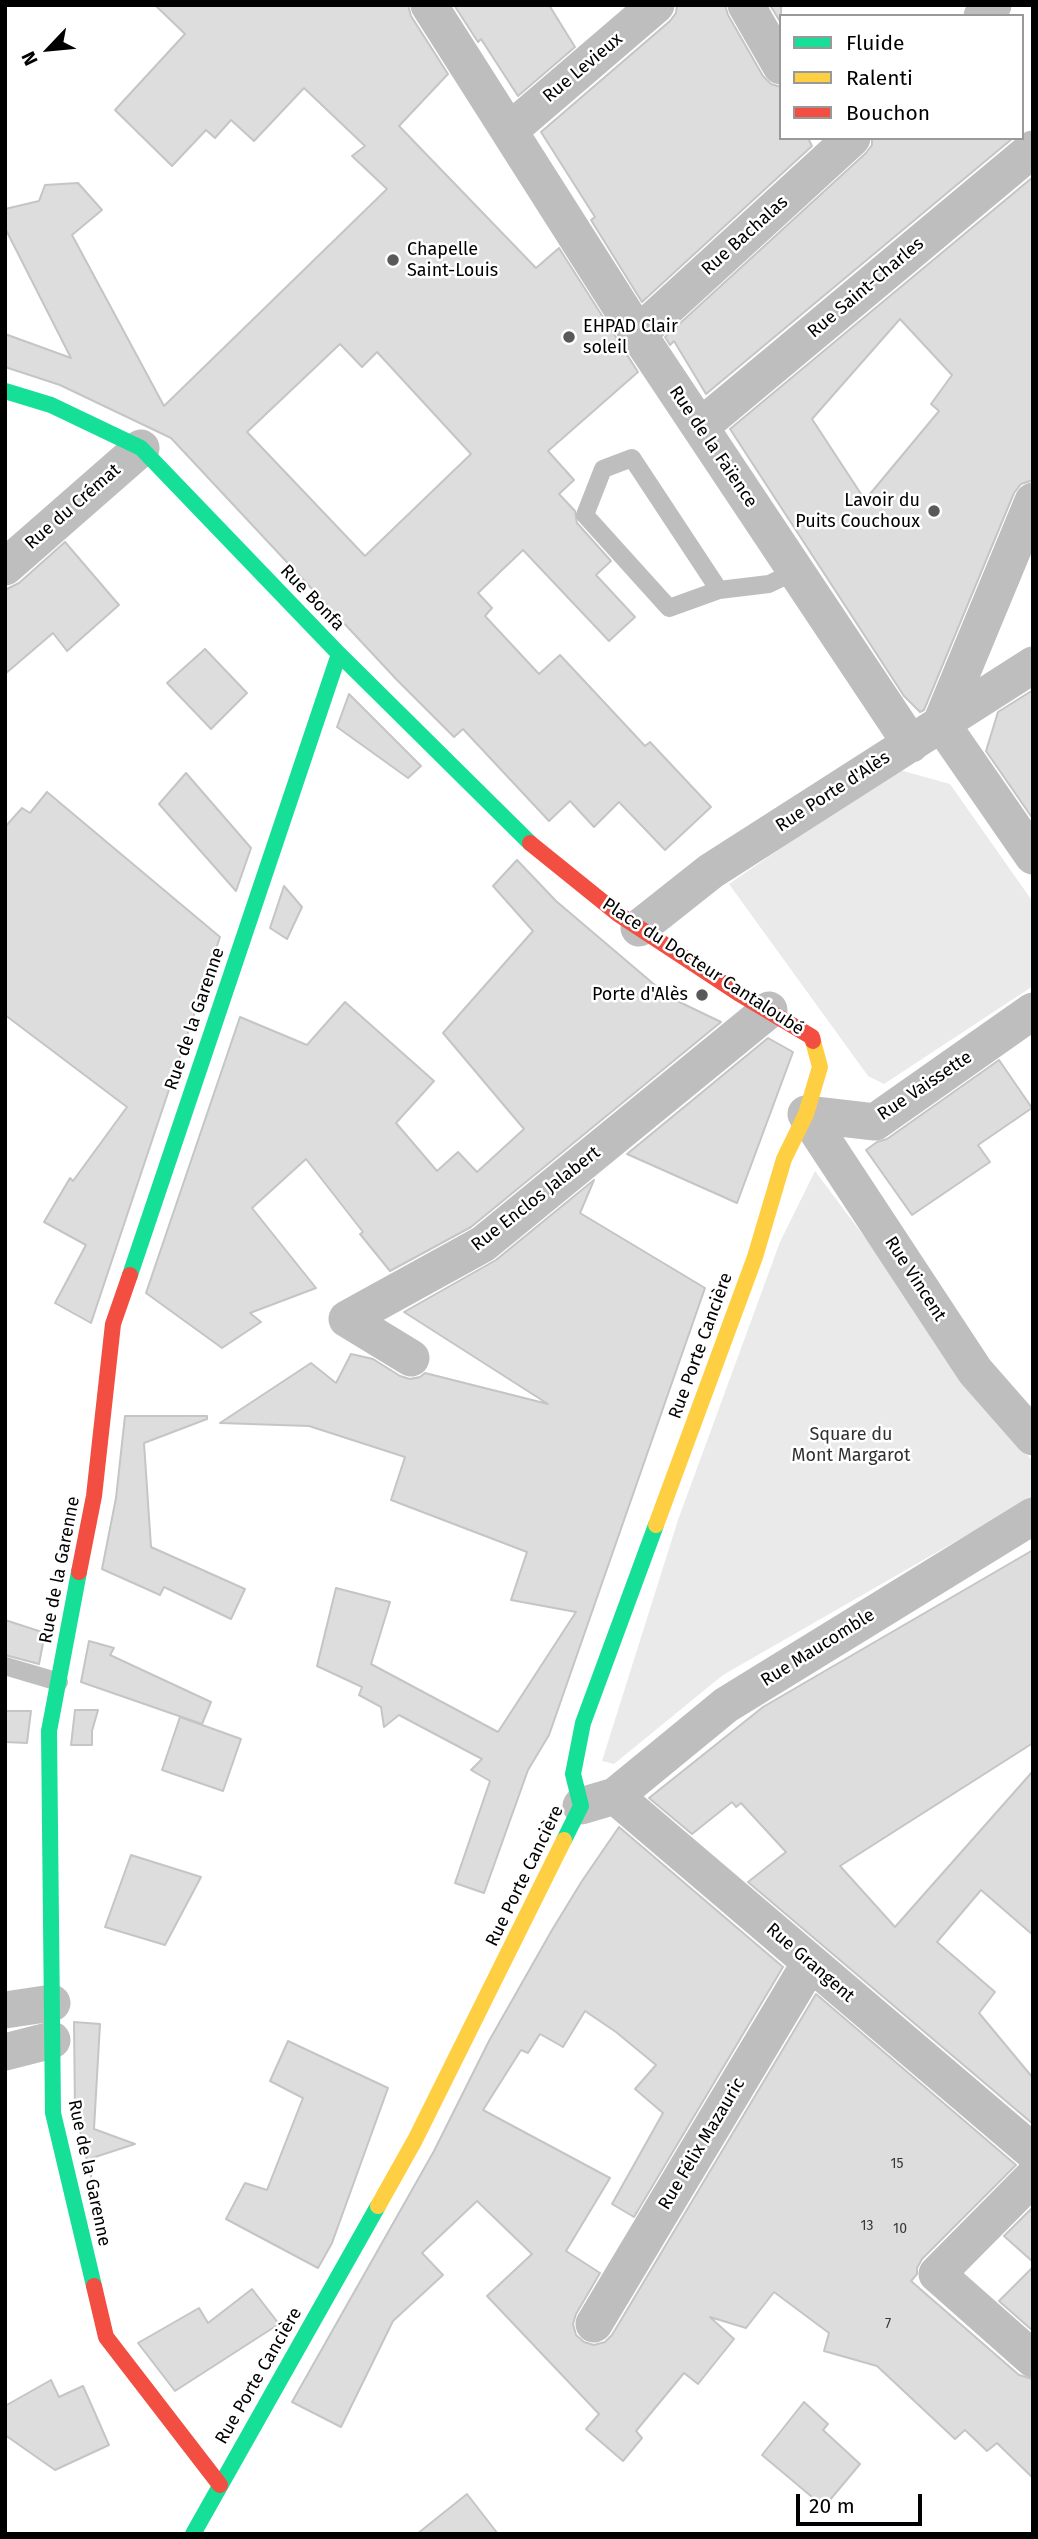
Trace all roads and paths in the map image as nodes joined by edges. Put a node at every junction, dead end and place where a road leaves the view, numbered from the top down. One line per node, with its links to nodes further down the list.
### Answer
1 (429, 5): 5 (street, Rue de la Faïence)
2 (656, 5): 5 (street, Rue Levieux)
3 (746, 5): 4 (street)
4 (779, 63)
5 (509, 131): 8 (street, Rue de la Faïence)
6 (836, 144): 8 (street, Rue Bachalas)
7 (1033, 149): 10 (street, Rue Saint-Charles)
8 (638, 334): 10 (street, Rue de la Faïence)
9 (5, 391): 11 (street, Rue Bonfa)
10 (700, 427): 14 (street, Rue de la Faïence)
11 (141, 447): 13 (street, Rue du Crémat); 16 (street, Rue Bonfa)
12 (1033, 501): 18 (street)
13 (5, 567)
14 (796, 571): 15 (lane); 19 (street, Rue de la Faïence)
15 (719, 590): 15 (lane)
16 (339, 654): 21 (street, Rue Bonfa); 30 (street, Rue de la Garenne)
17 (1033, 665): 18 (street, Rue Porte d'Alès)
18 (940, 723): 19 (street, Rue Porte d'Alès); 20 (street)
19 (911, 744): 22 (street, Rue Porte d'Alès)
20 (1033, 856)
21 (565, 873): 22 (street, Place du Docteur Cantaloubé)
22 (639, 928): 23 (street, Place du Docteur Cantaloubé)
23 (769, 1010): 25 (street, Place du Docteur Cantaloubé); 26 (street, Rue Enclos Jalabert)
24 (1033, 1011): 25 (street, Rue Vaissette)
25 (806, 1114): 27 (street, Rue Vincent); 31 (street, Rue Porte Cancière)
26 (411, 1357)
27 (1033, 1437)
28 (1033, 1516): 31 (street, Rue Maucomble)
29 (5, 1666): 30 (lane)
30 (59, 1682): 33 (street, Rue de la Garenne)
31 (598, 1801): 32 (street, Rue Grangent); 41 (street, Rue Porte Cancière)
32 (810, 1963): 37 (street, Rue Grangent); 39 (street, Rue Félix Mazauric)
33 (52, 2003): 34 (street); 35 (street, Rue de la Garenne)
34 (5, 2011)
35 (52, 2040): 36 (street); 41 (street, Rue de la Garenne)
36 (5, 2052)
37 (1033, 2152)
38 (1033, 2177): 40 (street)
39 (594, 2324)
40 (1033, 2359)
41 (220, 2485): 42 (street, Rue Porte Cancière)
42 (193, 2534)

